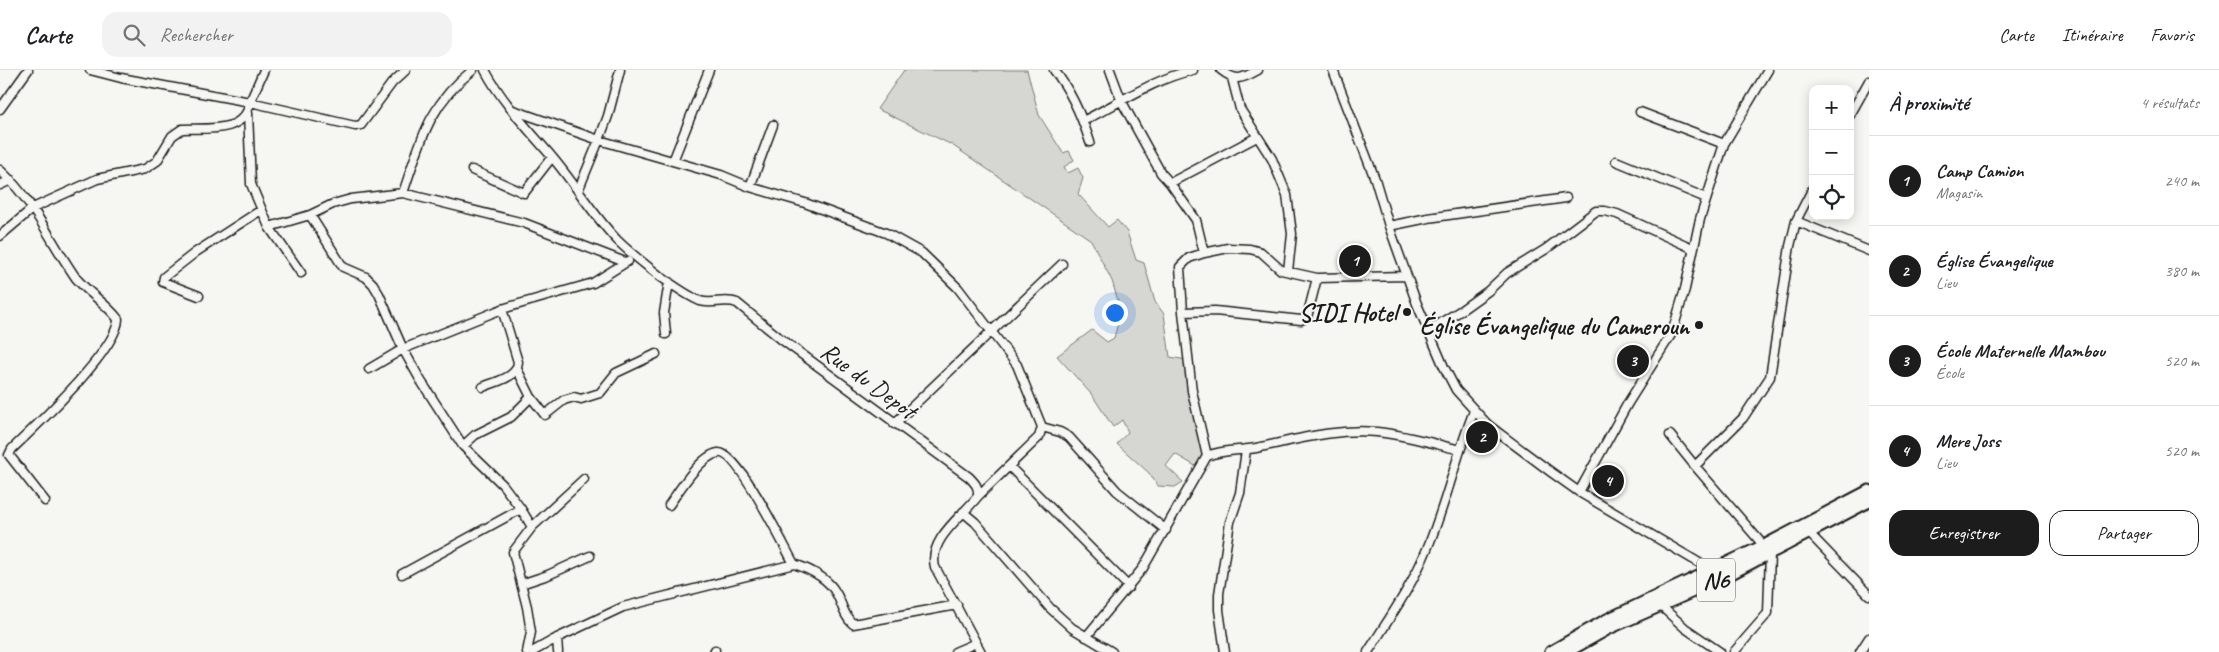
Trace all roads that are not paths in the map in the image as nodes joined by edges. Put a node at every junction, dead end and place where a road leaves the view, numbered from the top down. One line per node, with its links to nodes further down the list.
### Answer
1 (28, 70): 21 (street)
2 (90, 70): 18 (street)
3 (264, 70): 18 (street)
4 (406, 70): 18 (street)
5 (473, 70): 41 (street)
6 (485, 70): 22 (street, Rue du Depot)
7 (620, 70): 28 (street)
8 (709, 70): 32 (street)
9 (1054, 70): 25 (street)
10 (1110, 70): 19 (street)
11 (1193, 70): 19 (street)
12 (1222, 70): 16 (street)
13 (1258, 70): 16 (street)
14 (1333, 70): 50 (street)
15 (1768, 70): 30 (street)
16 (1232, 78): 27 (street)
17 (1869, 81): 20 (street)
18 (250, 102): 24 (street)
19 (1122, 102): 25 (street); 37 (street)
20 (1854, 108)
21 (0, 109)
22 (513, 110): 28 (street); 31 (street, Rue du Depot)
23 (1640, 112): 30 (street)
24 (248, 113): 45 (street); 46 (street)
25 (1083, 121): 29 (street)
26 (773, 125): 39 (street)
27 (1257, 137): 37 (street); 58 (street)
28 (600, 140): 32 (street); 40 (street)
29 (1090, 142)
30 (1724, 144): 44 (street)
31 (552, 157): 35 (street); 40 (street, Rue du Depot)
32 (673, 161): 39 (street)
33 (1616, 161): 44 (street)
34 (0, 170): 36 (street)
35 (472, 170)
36 (11, 180): 38 (street); 45 (street)
37 (1170, 183): 54 (street)
38 (0, 185)
39 (750, 186): 66 (street)
40 (578, 190): 55 (street, Rue du Depot)
41 (403, 193): 47 (street); 56 (street)
42 (1809, 196): 48 (street)
43 (1566, 198): 50 (street)
44 (1706, 198): 52 (street)
45 (33, 208): 51 (street); 89 (street)
46 (261, 210): 49 (street); 63 (street)
47 (310, 215): 49 (street); 69 (street)
48 (1796, 221): 53 (street); 84 (street)
49 (269, 226): 59 (street)
50 (1389, 226): 60 (street)
51 (0, 236)
52 (1692, 248): 67 (street); 87 (street)
53 (1869, 251)
54 (1204, 253): 58 (street); 65 (street)
55 (634, 257): 56 (street); 62 (street, Rue du Depot)
56 (625, 262): 64 (street)
57 (1062, 264): 66 (street)
58 (1288, 271): 61 (street)
59 (301, 274)
60 (1406, 276): 61 (street); 67 (street)
61 (1317, 278): 65 (street)
62 (669, 282): 68 (street); 76 (street, Rue du Depot)
63 (199, 296)
64 (502, 309): 69 (street); 72 (street)
65 (1182, 312): 82 (street)
66 (992, 330): 76 (street); 77 (street)
67 (1428, 331): 75 (street)
68 (666, 334)
69 (403, 349): 71 (street); 79 (street)
70 (656, 354): 74 (street)
71 (369, 369)
72 (518, 369): 73 (street); 74 (street)
73 (483, 387)
74 (530, 398): 79 (street)
75 (1474, 411): 81 (street); 87 (street)
76 (894, 424): 88 (street, Rue du Depot)
77 (1042, 426): 83 (street); 95 (street)
78 (1670, 435): 84 (street)
79 (463, 446): 92 (street)
80 (1246, 450): 81 (street); 82 (street); 117 (street)
81 (1460, 450): 118 (street)
82 (1206, 456): 95 (street)
83 (1009, 466): 88 (street); 103 (street)
84 (1695, 466): 97 (street)
85 (584, 479): 94 (street)
86 (1869, 491): 97 (highway, N6)
87 (1579, 492): 101 (street)
88 (978, 496): 93 (street)
89 (45, 501)
90 (1869, 501): 96 (highway, N6)
91 (669, 505): 99 (street)
92 (521, 509): 94 (street); 100 (street)
93 (963, 512): 106 (street); 107 (street)
94 (532, 527): 102 (street)
95 (1166, 530): 103 (street)
96 (1809, 533): 97 (highway, N6); 104 (street)
97 (1768, 549): 101 (highway, N6); 122 (street)
98 (590, 556): 102 (street)
99 (794, 564): 106 (street); 108 (street)
100 (402, 574)
101 (1713, 576): 105 (highway, N6)
102 (521, 584): 111 (street)
103 (1129, 587): 107 (street)
104 (1869, 595)
105 (1660, 601): 119 (highway, N6); 120 (highway, N6); 121 (street)
106 (957, 605): 110 (street)
107 (1086, 637): 116 (street)
108 (557, 638): 112 (street); 113 (street)
109 (1869, 638): 123 (street)
110 (976, 643): 114 (street); 115 (street)
111 (527, 652)
112 (532, 652)
113 (558, 652)
114 (956, 652)
115 (981, 652)
116 (1112, 652)
117 (1226, 652)
118 (1368, 652)
119 (1551, 652)
120 (1566, 652)
121 (1720, 652)
122 (1734, 652)
123 (1860, 652)

